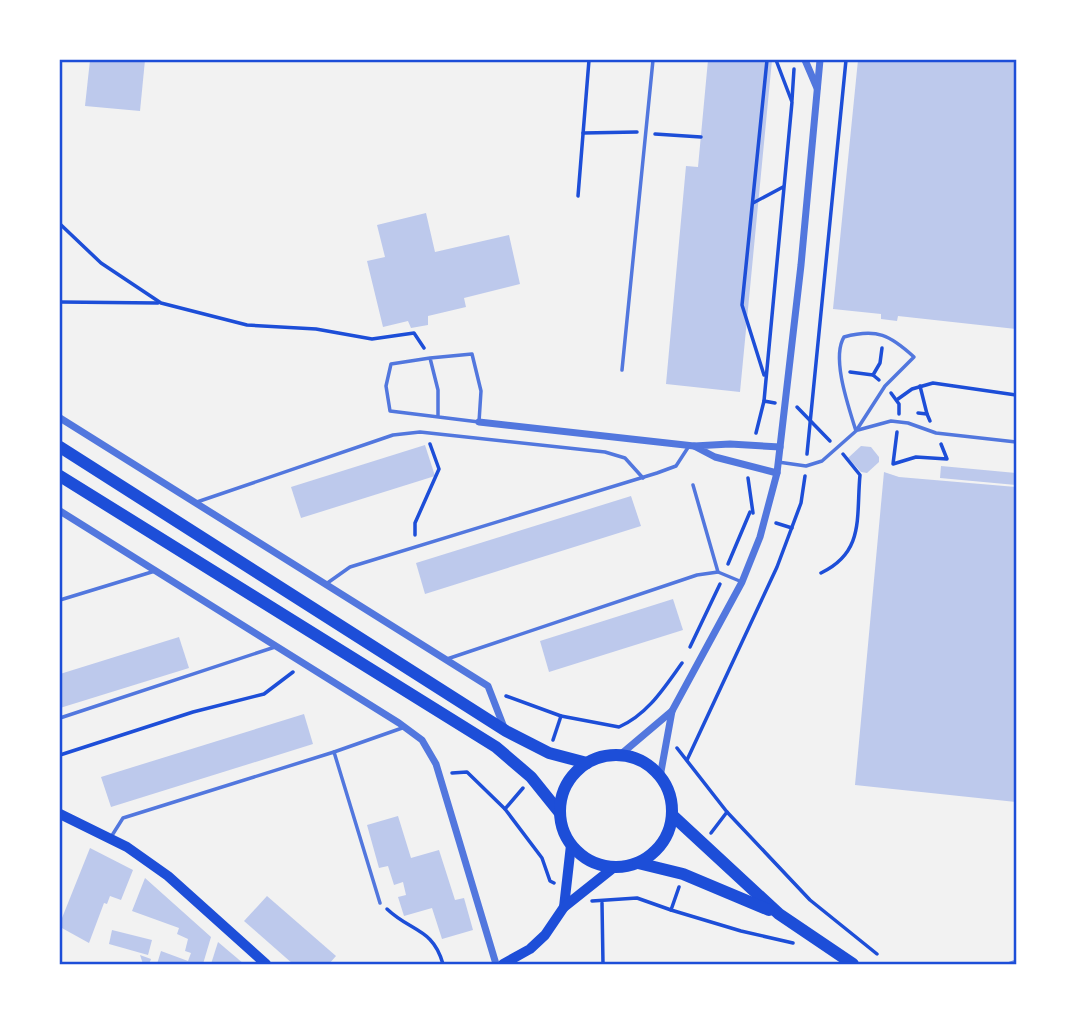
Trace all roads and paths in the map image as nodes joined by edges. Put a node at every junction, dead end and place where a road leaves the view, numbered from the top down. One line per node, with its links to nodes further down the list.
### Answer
1 (589, 60): 12 (path)
2 (653, 60): 18 (lane)
3 (767, 60): 13 (path)
4 (776, 60): 10 (path)
5 (795, 60): 10 (path)
6 (805, 60): 9 (street)
7 (820, 60): 9 (street)
8 (846, 60): 35 (path)
9 (818, 89): 33 (street)
10 (792, 102): 11 (path)
11 (783, 187): 13 (path); 19 (path)
12 (578, 196)
13 (753, 203): 19 (path)
14 (60, 224): 16 (path)
15 (60, 302): 16 (path)
16 (161, 303): 17 (path)
17 (430, 359): 25 (lane); 25 (lane); 27 (lane)
18 (622, 370)
19 (765, 377): 23 (path)
20 (920, 386): 21 (path); 22 (path); 24 (path)
21 (1017, 395)
22 (897, 400)
23 (764, 401)
24 (927, 414)
25 (438, 417): 27 (lane)
26 (60, 418): 40 (street)
27 (479, 422): 31 (street)
28 (856, 431): 28 (lane); 30 (lane); 35 (lane)
29 (426, 433): 38 (lane); 40 (lane); 43 (path)
30 (1017, 442)
31 (691, 446): 33 (street); 36 (street); 38 (lane)
32 (60, 447): 58 (main road)
33 (780, 447): 34 (street)
34 (778, 462): 35 (lane); 36 (street)
35 (806, 466): 64 (path)
36 (777, 473): 47 (street)
37 (60, 476): 71 (main road)
38 (643, 478): 43 (lane)
39 (693, 485): 45 (lane)
40 (193, 503): 48 (street)
41 (60, 511): 44 (street)
42 (750, 512): 46 (path)
43 (414, 548): 48 (lane)
44 (156, 571): 49 (lane); 50 (street)
45 (718, 572): 46 (lane); 51 (lane)
46 (724, 574): 47 (lane); 55 (path)
47 (742, 582): 54 (street)
48 (324, 585): 51 (street)
49 (60, 600)
50 (275, 647): 52 (street); 56 (lane)
51 (446, 660): 53 (street)
52 (303, 664): 57 (street); 62 (path)
53 (490, 691): 55 (path); 58 (street)
54 (673, 711): 63 (street); 67 (street)
55 (561, 716): 59 (path)
56 (60, 718)
57 (405, 727): 61 (lane); 66 (street)
58 (506, 731): 65 (main road)
59 (553, 742)
60 (680, 750): 64 (path)
61 (334, 752): 75 (lane); 82 (lane)
62 (60, 755)
63 (620, 755): 65 (main road); 67 (main road)
64 (687, 760): 70 (path)
65 (587, 763): 71 (main road)
66 (439, 776): 69 (path); 91 (street)
67 (660, 777): 73 (main road)
68 (524, 786): 69 (path)
69 (505, 809): 80 (path)
70 (727, 812): 74 (path); 88 (path)
71 (560, 813): 76 (main road)
72 (60, 814): 75 (main road)
73 (672, 815): 77 (main road); 86 (main road)
74 (707, 837)
75 (110, 838): 89 (main road)
76 (571, 845): 78 (main road); 80 (main road)
77 (638, 863): 78 (main road); 86 (main road)
78 (613, 868): 84 (main road)
79 (679, 887): 85 (path)
80 (566, 888): 84 (main road)
81 (602, 902): 83 (path); 85 (path); 93 (path)
82 (380, 903): 90 (path)
83 (596, 903)
84 (564, 907): 92 (main road)
85 (671, 909): 87 (path)
86 (779, 915): 94 (main road)
87 (803, 947)
88 (877, 954)
89 (266, 964)
90 (443, 964)
91 (496, 964)
92 (503, 964)
93 (603, 964)
94 (853, 964)

